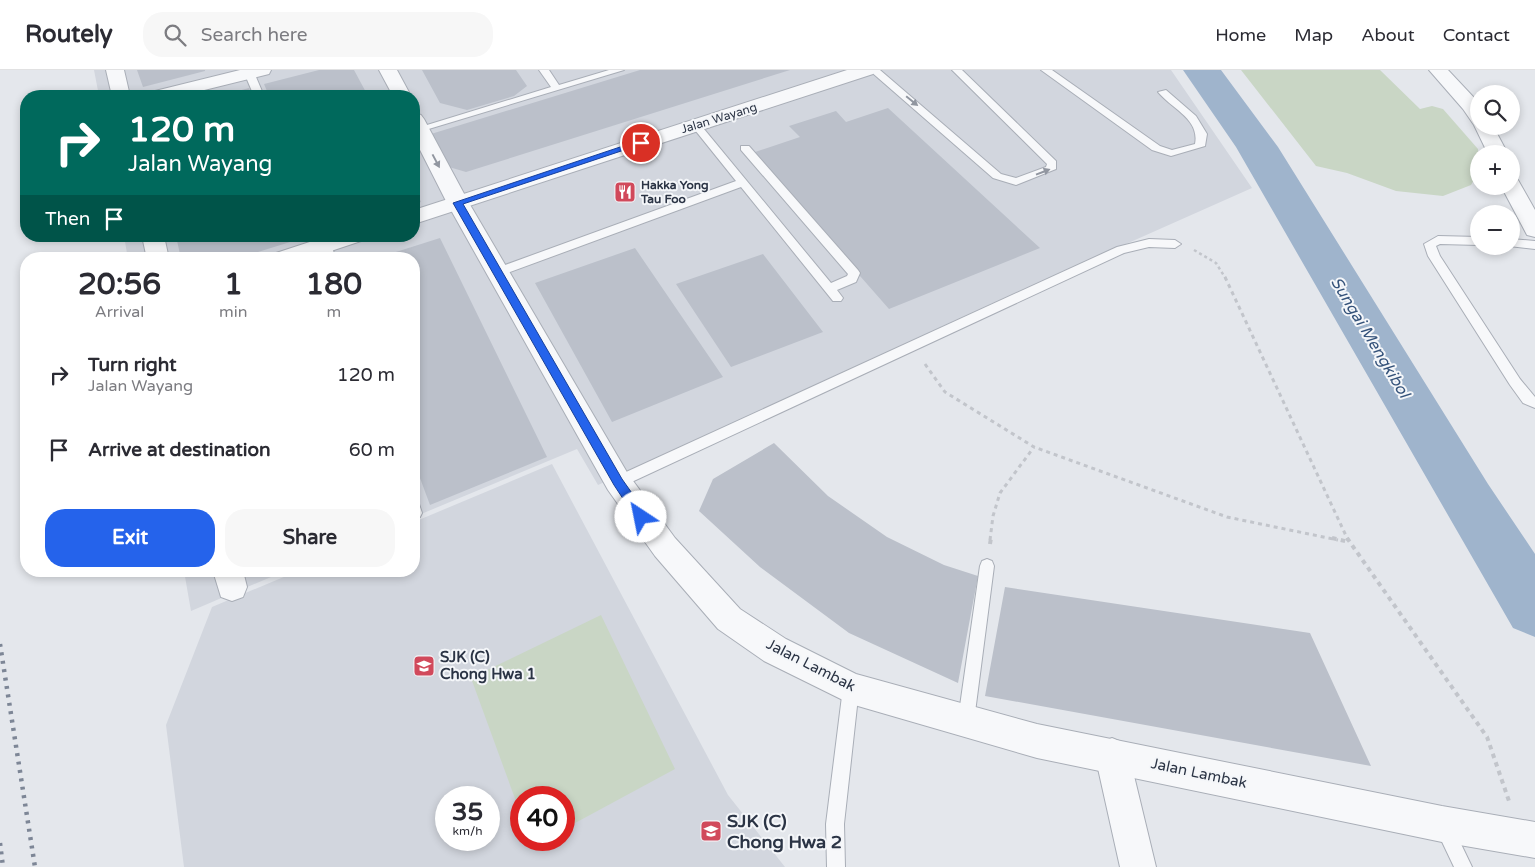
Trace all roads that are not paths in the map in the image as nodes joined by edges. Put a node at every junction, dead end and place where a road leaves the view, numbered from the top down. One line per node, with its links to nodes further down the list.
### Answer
1 (115, 70): 12 (street)
2 (388, 70): 15 (street)
3 (544, 70): 11 (lane)
4 (619, 70): 11 (lane)
5 (866, 70): 19 (street, Jalan Wayang)
6 (874, 70): 7 (lane, one-way to 7)
7 (957, 70)
8 (1046, 70): 16 (lane)
9 (1438, 70): 17 (street)
10 (253, 71): 13 (street); 14 (lane)
11 (557, 88): 18 (lane)
12 (120, 90)
13 (181, 90)
14 (258, 90)
15 (399, 90)
16 (1163, 92)
17 (1470, 105)
18 (420, 123)
19 (696, 125): 22 (lane); 24 (street, Jalan Wayang)
20 (420, 132): 24 (street, Jalan Lambak, one-way to 24)
21 (745, 148): 36 (lane)
22 (743, 182): 35 (lane); 36 (lane)
23 (1518, 195): 25 (street)
24 (458, 203): 26 (street, Jalan Wayang); 35 (street, Jalan Lambak)
25 (1528, 210): 27 (street)
26 (420, 215)
27 (1535, 230)
28 (1470, 241): 38 (lane)
29 (338, 242): 33 (street)
30 (1175, 244): 39 (lane)
31 (1520, 244): 32 (lane)
32 (1535, 245)
33 (326, 247): 34 (street)
34 (307, 252)
35 (498, 272): 39 (street, Jalan Lambak)
36 (829, 288): 37 (lane)
37 (837, 298)
38 (1535, 404)
39 (618, 482): 41 (street, Jalan Lambak)
40 (987, 566): 42 (lane)
41 (851, 688): 42 (street, Jalan Lambak); 46 (lane)
42 (966, 720): 43 (street, Jalan Lambak)
43 (1112, 755): 44 (street, Jalan Lambak); 47 (street)
44 (1442, 824): 45 (street, Jalan Lambak); 48 (lane)
45 (1528, 839)
46 (836, 867)
47 (1138, 867)
48 (1463, 867)

